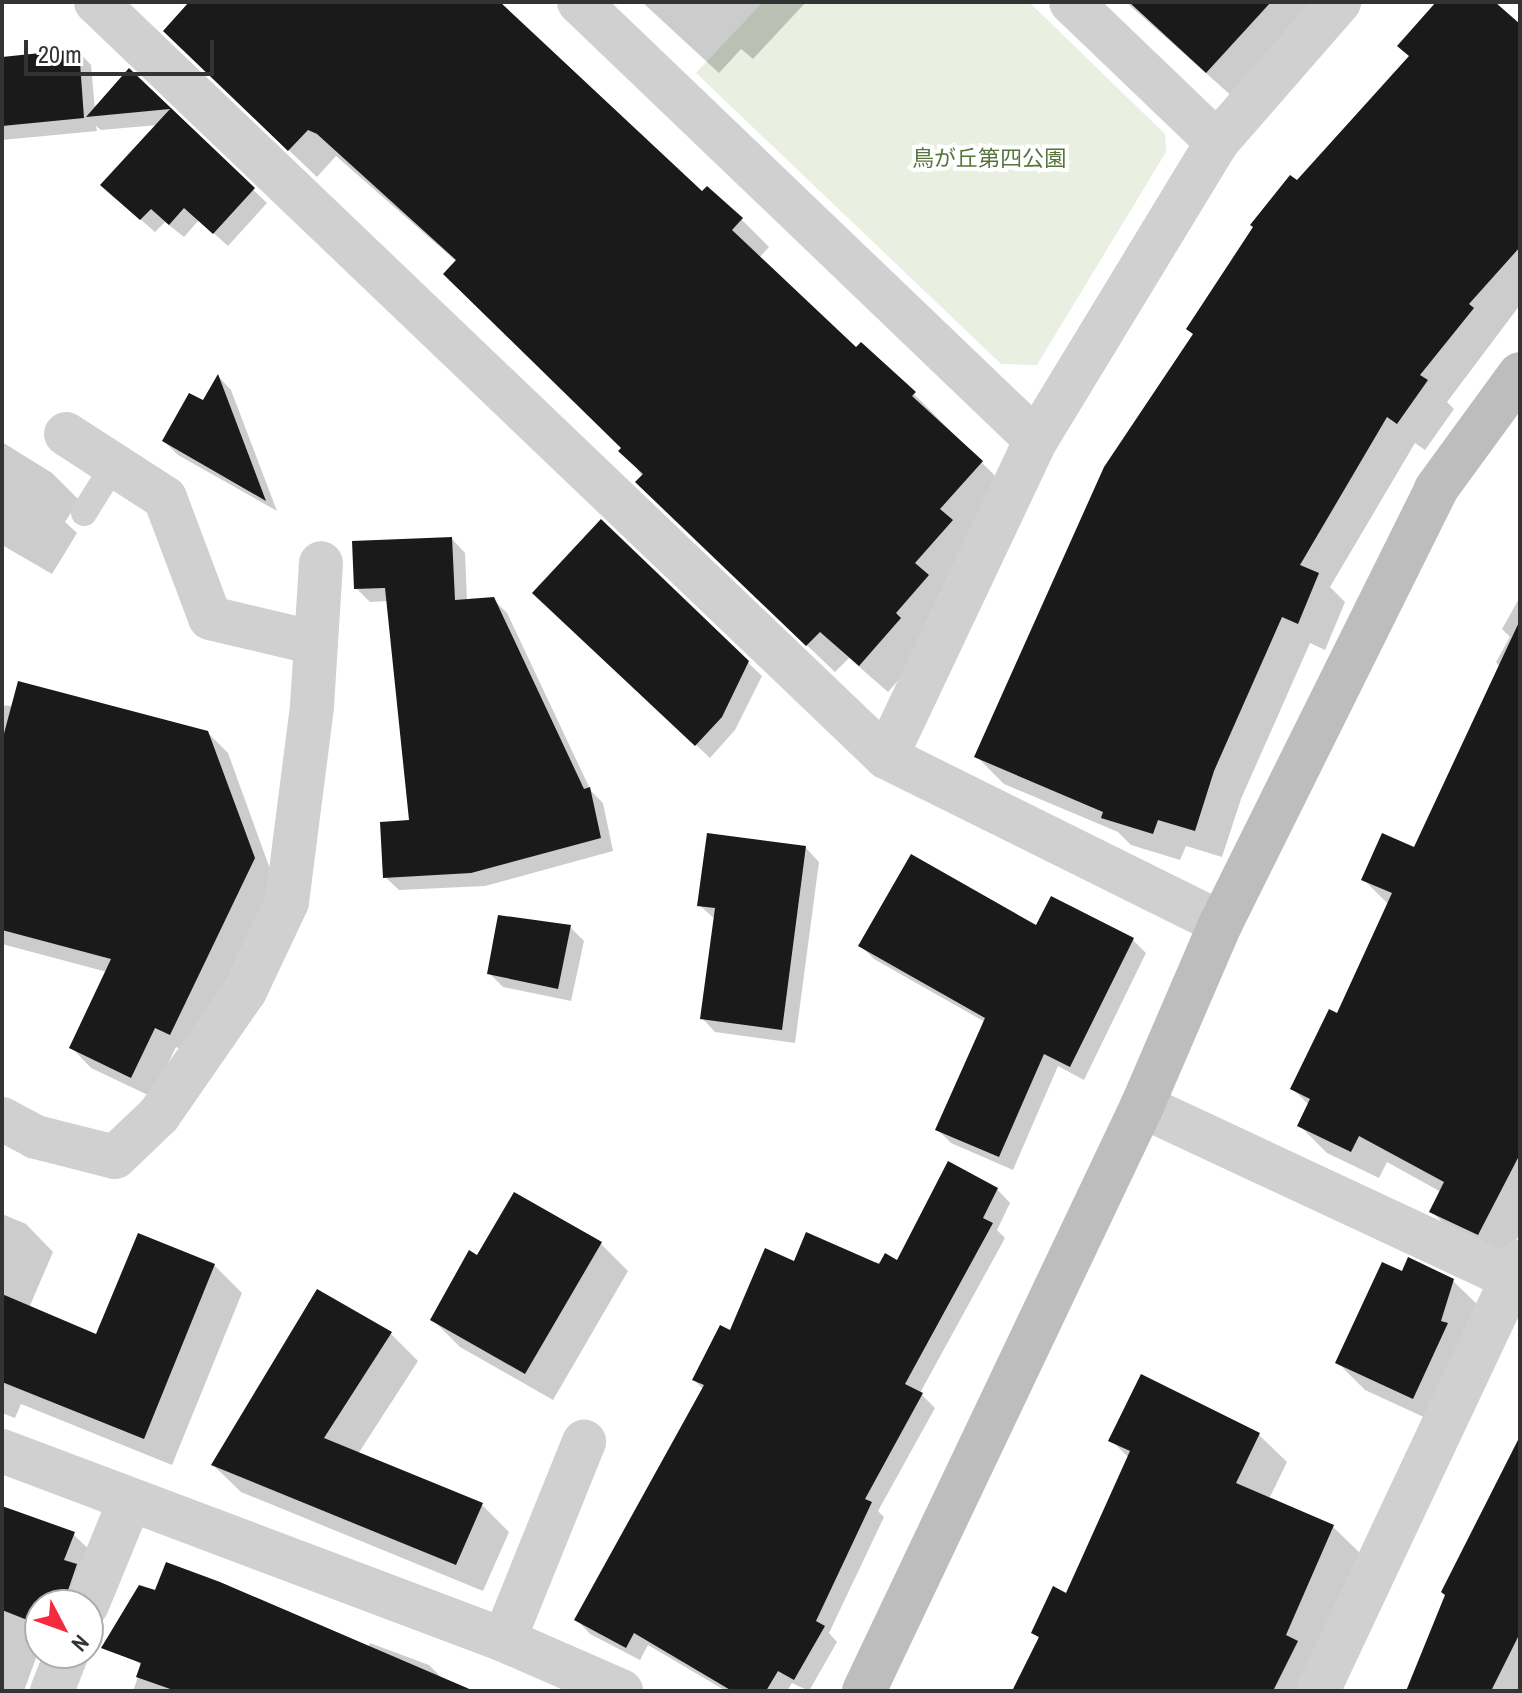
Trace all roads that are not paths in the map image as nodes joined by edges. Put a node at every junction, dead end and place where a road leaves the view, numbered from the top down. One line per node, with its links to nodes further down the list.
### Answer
1 (579, 2): 8 (street)
2 (1071, 2): 5 (street)
3 (1339, 2): 5 (street)
4 (106, 5): 13 (street)
5 (1217, 142): 8 (street)
6 (1520, 374): 14 (street)
7 (66, 434): 9 (street)
8 (1036, 440): 13 (street)
9 (114, 465): 10 (lane); 12 (street)
10 (84, 513)
11 (321, 563): 12 (street)
12 (316, 643): 16 (street)
13 (886, 757): 14 (street)
14 (1221, 923): 15 (street)
15 (1142, 1106): 17 (street); 26 (street)
16 (2, 1119)
17 (1517, 1274): 27 (street)
18 (584, 1442): 22 (street)
19 (2, 1451): 20 (street)
20 (130, 1500): 21 (street); 22 (street)
21 (94, 1589)
22 (504, 1640): 25 (street)
23 (61, 1669): 24 (street)
24 (52, 1691)
25 (621, 1691)
26 (864, 1691)
27 (1318, 1691)

